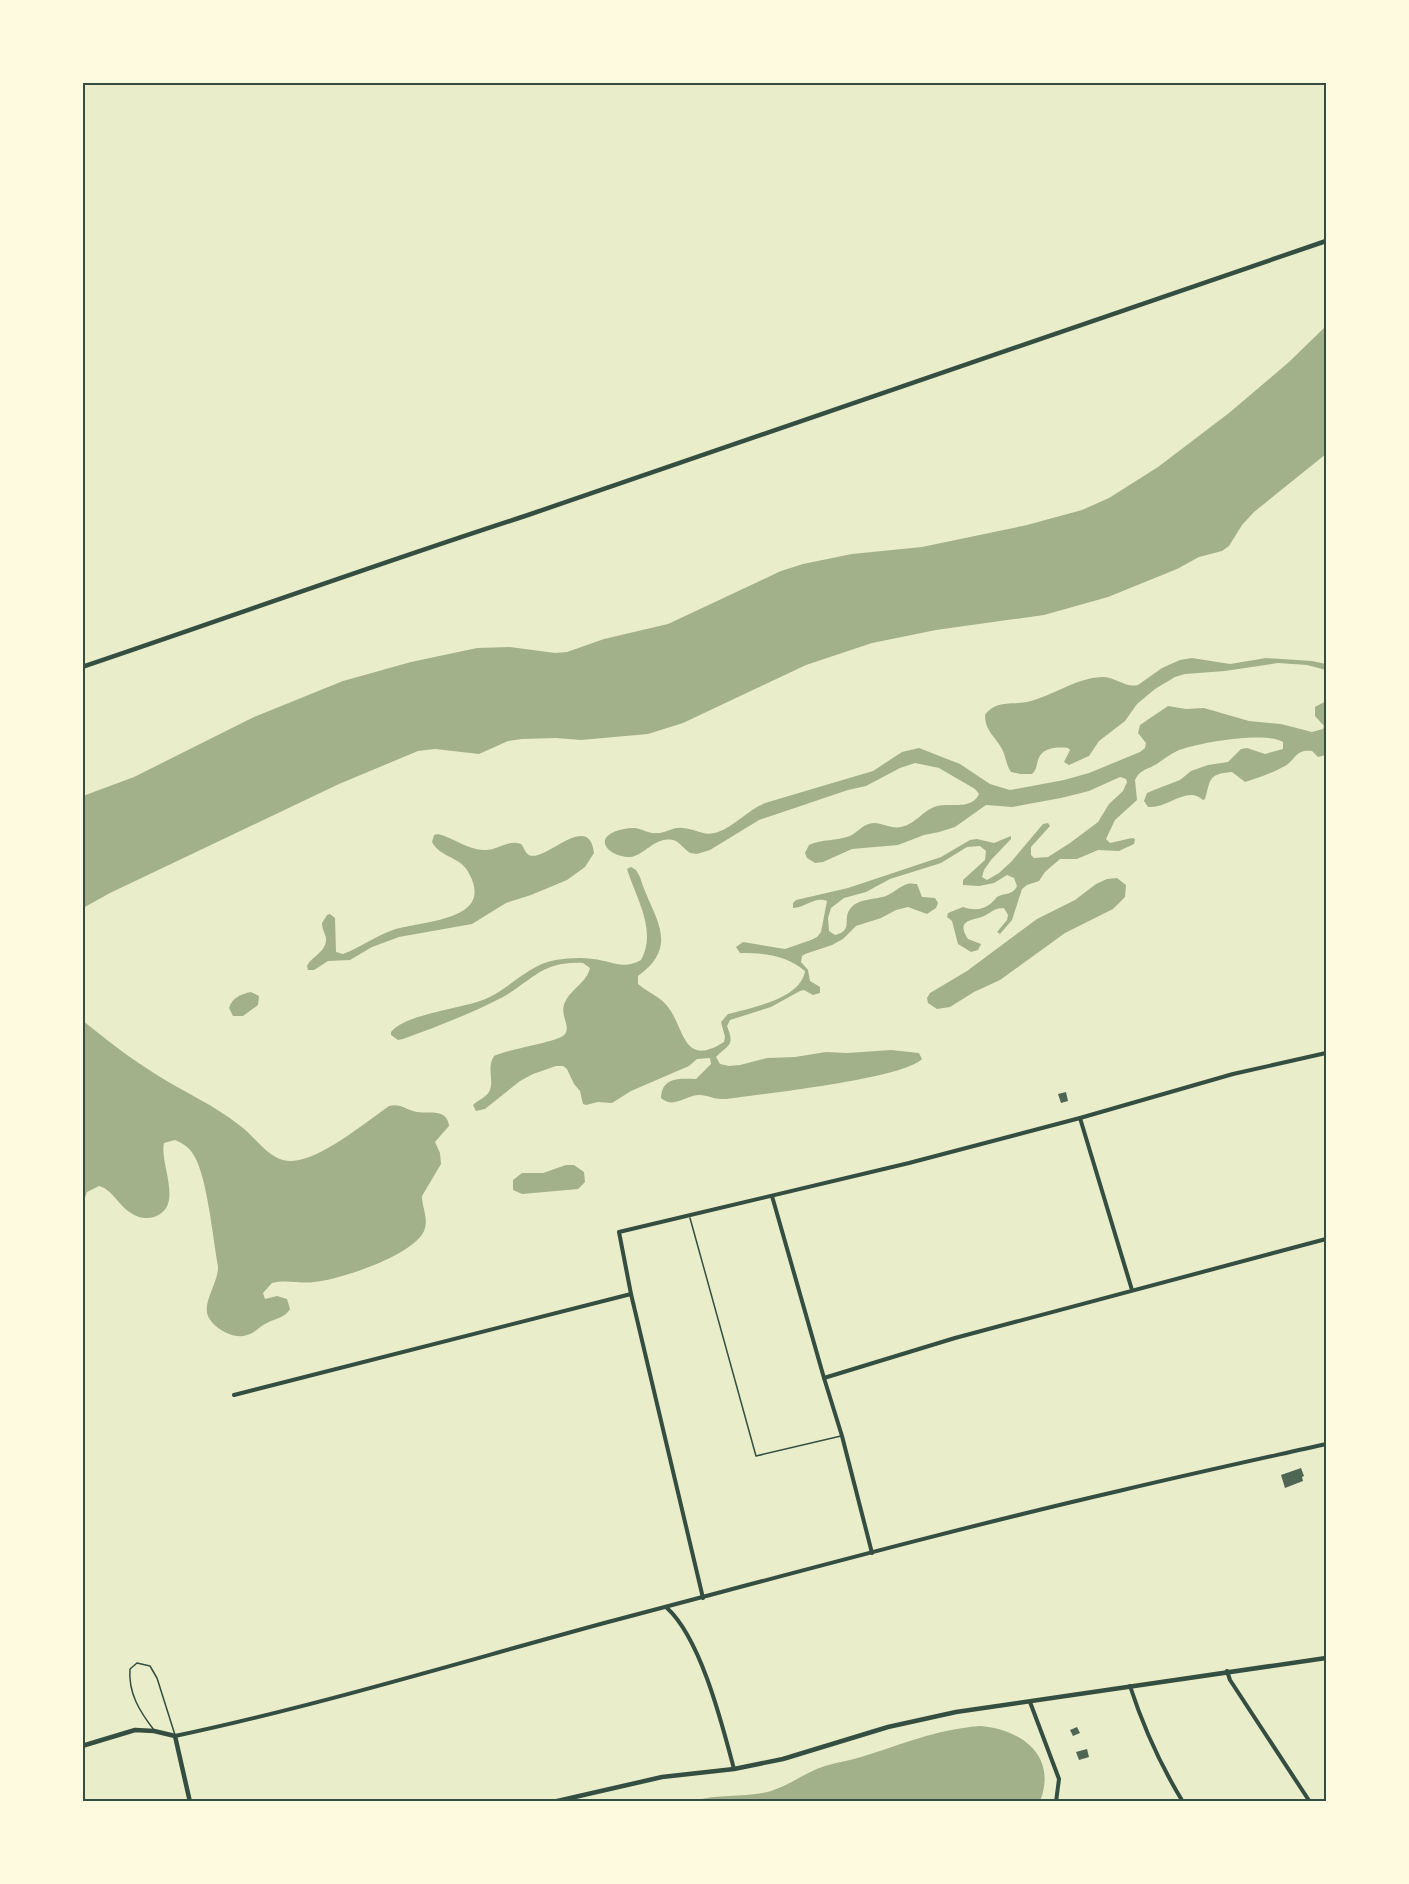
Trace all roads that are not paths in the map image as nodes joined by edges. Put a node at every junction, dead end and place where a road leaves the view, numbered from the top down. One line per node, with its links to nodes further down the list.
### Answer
1 (1326, 241): 2 (street)
2 (82, 667)
3 (1326, 1053): 4 (street)
4 (1080, 1118): 5 (street); 8 (street)
5 (772, 1197): 6 (street); 10 (street)
6 (689, 1215): 9 (street); 12 (lane)
7 (1326, 1239): 8 (street)
8 (1132, 1290): 10 (street)
9 (631, 1294): 11 (street); 15 (street)
10 (824, 1378): 12 (street)
11 (234, 1395)
12 (842, 1436): 14 (street)
13 (1326, 1444): 14 (street)
14 (872, 1553): 15 (street)
15 (703, 1598): 16 (street)
16 (666, 1607): 22 (street); 24 (street)
17 (1326, 1658): 18 (street)
18 (1227, 1671): 19 (street); 29 (street)
19 (1130, 1685): 20 (street); 28 (street)
20 (1030, 1702): 24 (street); 27 (street)
21 (154, 1731): 22 (street); 22 (lane); 23 (street)
22 (175, 1736): 25 (street)
23 (82, 1746)
24 (734, 1769): 26 (street)
25 (190, 1802)
26 (553, 1802)
27 (1056, 1802)
28 (1183, 1802)
29 (1310, 1802)

